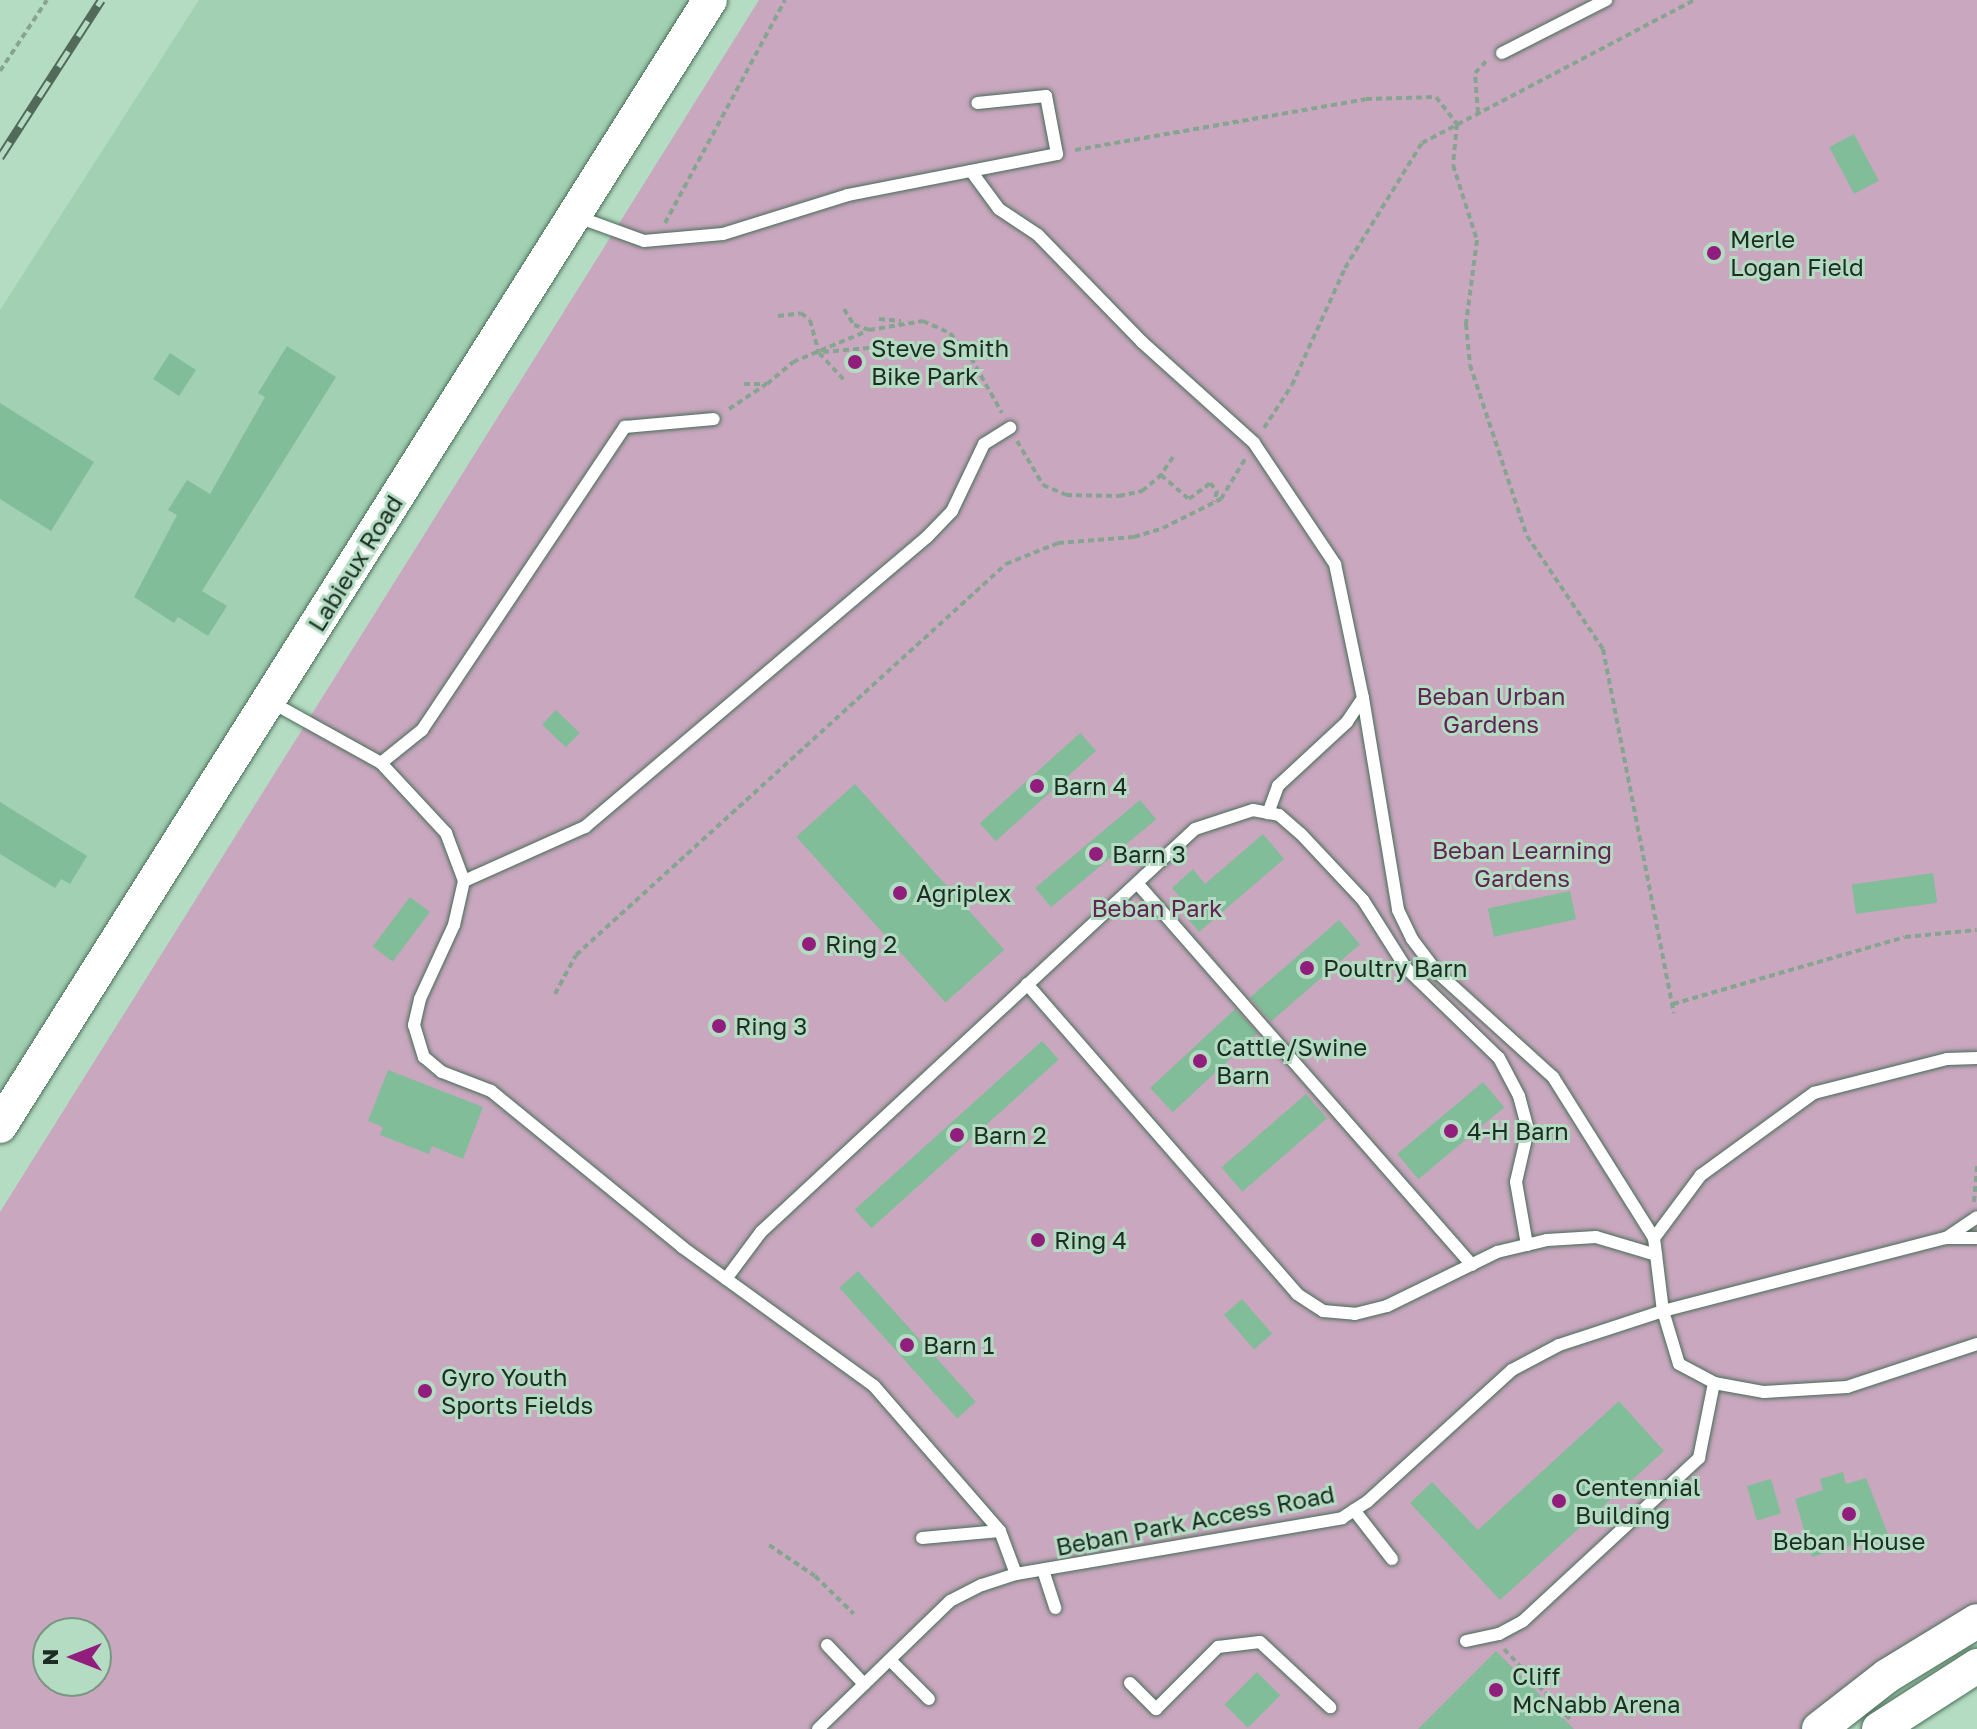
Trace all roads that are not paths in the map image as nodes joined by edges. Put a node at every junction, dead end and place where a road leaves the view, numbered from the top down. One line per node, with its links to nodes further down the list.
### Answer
1 (710, 0): 6 (street, Labieux Road)
2 (1606, 0): 3 (lane)
3 (1502, 53)
4 (977, 103): 5 (lane)
5 (971, 171): 6 (lane); 9 (lane)
6 (574, 215): 10 (street, Labieux Road)
7 (714, 419): 11 (lane)
8 (1010, 428): 13 (lane)
9 (1363, 698): 12 (lane); 19 (lane)
10 (269, 700): 11 (lane); 17 (street, Labieux Road)
11 (381, 763): 13 (lane)
12 (1268, 813): 14 (lane); 22 (lane)
13 (464, 881): 25 (lane)
14 (1137, 883): 15 (lane); 24 (lane)
15 (1027, 984): 24 (lane); 25 (lane)
16 (1977, 1058): 19 (lane)
17 (0, 1126)
18 (1977, 1217): 20 (lane, Beban Park Access Road)
19 (1654, 1238): 23 (lane)
20 (1946, 1238): 21 (lane, Beban Park Access Road); 26 (lane, Beban Park Access Road)
21 (1977, 1238)
22 (1527, 1245): 23 (lane); 24 (lane)
23 (1656, 1255): 26 (lane)
24 (1472, 1265)
25 (726, 1279): 30 (lane)
26 (1663, 1311): 28 (lane); 29 (lane, Beban Park Access Road)
27 (1977, 1344): 28 (lane)
28 (1714, 1383): 37 (lane)
29 (1354, 1510): 32 (lane); 33 (lane, Beban Park Access Road)
30 (1000, 1531): 31 (lane); 34 (lane)
31 (922, 1538)
32 (1392, 1559)
33 (1043, 1570): 34 (lane, Beban Park Access Road); 35 (lane)
34 (1016, 1574): 39 (lane, Beban Park Access Road)
35 (1055, 1608)
36 (1977, 1621): 46 (street)
37 (1466, 1641)
38 (827, 1645): 42 (lane)
39 (890, 1660): 42 (lane, Beban Park Access Road); 43 (lane)
40 (1977, 1666): 47 (street)
41 (1130, 1683): 44 (lane)
42 (864, 1684): 45 (lane, Beban Park Access Road)
43 (929, 1699)
44 (1330, 1707)
45 (818, 1729)
46 (1819, 1729)
47 (1879, 1729)

